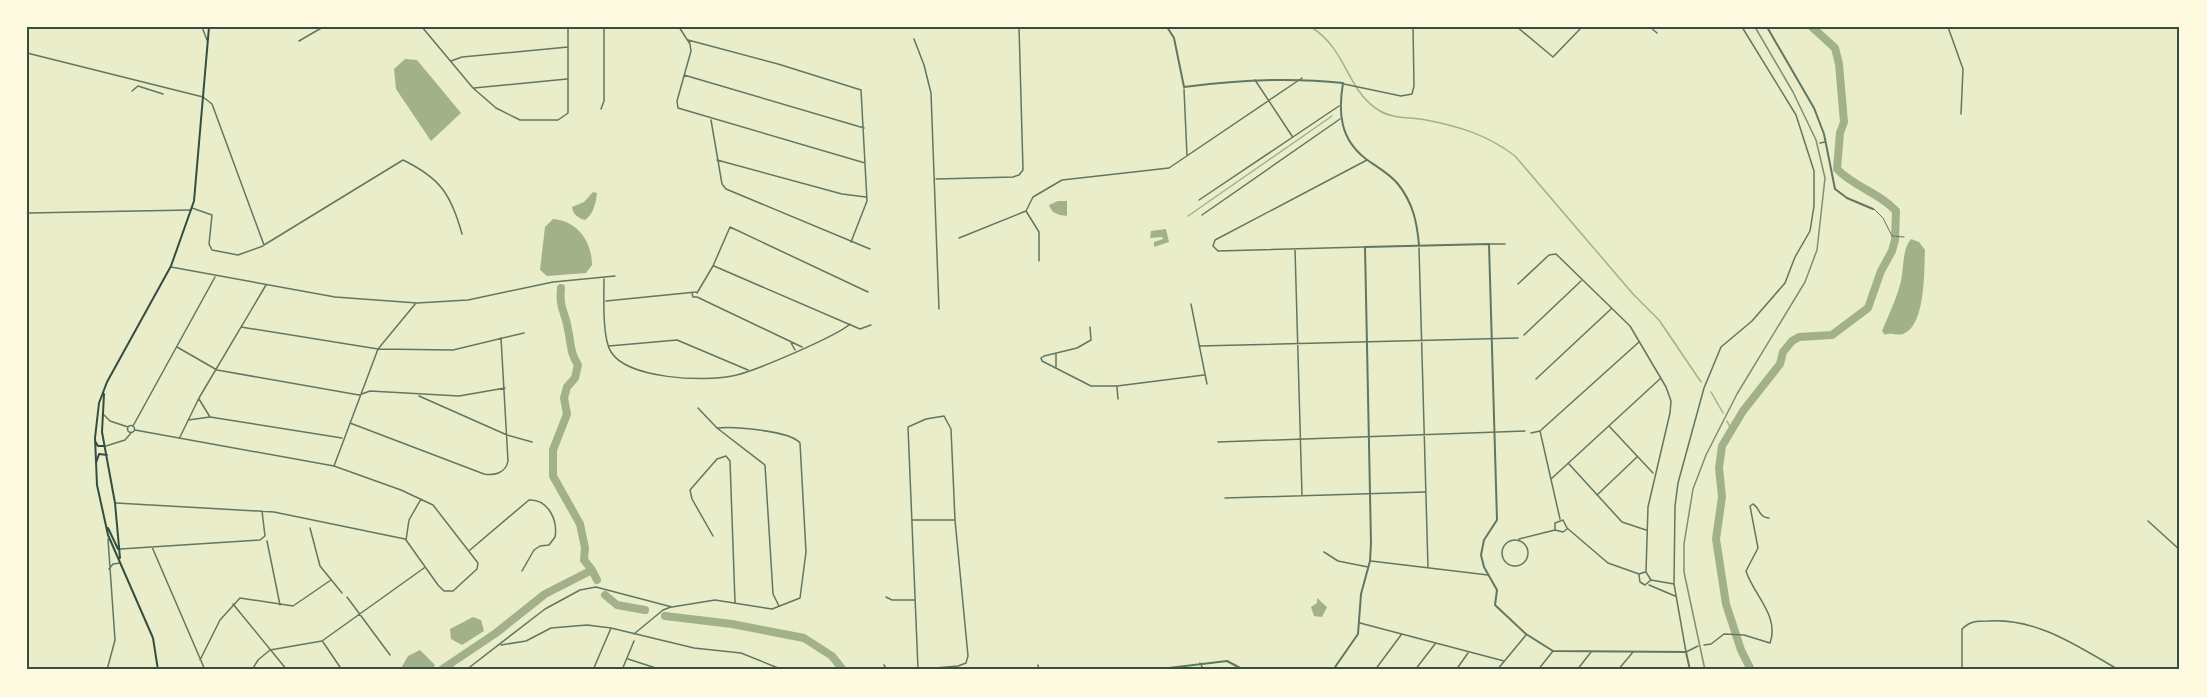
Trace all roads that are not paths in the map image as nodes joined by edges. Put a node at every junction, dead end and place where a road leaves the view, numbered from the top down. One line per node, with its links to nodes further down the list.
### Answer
1 (202, 27): 21 (street)
2 (209, 27): 21 (main road)
3 (323, 27): 20 (street)
4 (423, 27): 24 (street)
5 (568, 27): 22 (street)
6 (604, 27): 37 (street)
7 (679, 27): 19 (street)
8 (1019, 27): 51 (street)
9 (1167, 27): 30 (street)
10 (1413, 27): 29 (street)
11 (1518, 27): 12 (street)
12 (1582, 27)
13 (1650, 27): 17 (street)
14 (1742, 27): 45 (street)
15 (1767, 27): 43 (street)
16 (1948, 27): 38 (street)
17 (1657, 33)
18 (914, 39): 51 (street)
19 (688, 40): 25 (street); 41 (street)
20 (299, 41)
21 (207, 42): 34 (main road)
22 (569, 46): 24 (street); 27 (street)
23 (27, 53): 34 (street)
24 (450, 61): 31 (street)
25 (684, 75): 39 (street); 41 (street)
26 (1302, 78): 28 (street); 29 (street); 35 (street)
27 (568, 79): 31 (street); 31 (street)
28 (1255, 80): 30 (street); 35 (street)
29 (1343, 83): 36 (street)
30 (1184, 87): 47 (street)
31 (473, 88)
32 (132, 91): 33 (street)
33 (163, 94)
34 (203, 97): 54 (main road); 65 (street)
35 (1269, 102): 42 (street); 47 (street)
36 (1339, 106): 40 (street); 42 (street)
37 (601, 109)
38 (1961, 114)
39 (710, 119): 48 (street); 50 (street)
40 (1340, 119): 49 (street); 58 (street)
41 (864, 128): 50 (street)
42 (1293, 137): 53 (street)
43 (1826, 141): 44 (street); 55 (street)
44 (1820, 143)
45 (1808, 145): 46 (street); 199 (street)
46 (1812, 145)
47 (1187, 157): 56 (street)
48 (717, 160): 52 (street); 62 (street)
49 (1367, 160): 66 (street); 69 (street)
50 (866, 163): 52 (street)
51 (934, 179): 86 (street)
52 (867, 197): 62 (street)
53 (1199, 200)
54 (192, 209): 57 (street); 65 (street); 72 (main road)
55 (1874, 209): 60 (lane)
56 (1026, 211): 61 (street); 70 (street)
57 (27, 213)
58 (1202, 215)
59 (462, 234): 65 (street)
60 (1904, 237)
61 (959, 238)
62 (851, 242): 68 (street)
63 (1489, 244): 64 (street); 66 (street); 95 (street)
64 (1505, 244)
65 (264, 245)
66 (1419, 245): 67 (street); 98 (street)
67 (1365, 247): 69 (street); 99 (street)
68 (870, 249)
69 (1295, 249): 101 (street)
70 (1039, 261)
71 (713, 266): 79 (street); 80 (street); 88 (street)
72 (171, 267): 73 (street); 118 (main road)
73 (215, 276): 78 (street); 104 (street)
74 (615, 276): 75 (street)
75 (604, 278): 83 (street); 84 (street)
76 (1582, 281): 77 (street); 87 (street); 93 (street)
77 (1518, 284)
78 (266, 285): 84 (street); 90 (street)
79 (868, 292)
80 (697, 293): 81 (street); 82 (street)
81 (692, 294): 82 (street); 83 (street)
82 (697, 297): 97 (street)
83 (605, 301): 102 (street)
84 (417, 303): 106 (street)
85 (1191, 304): 103 (street)
86 (939, 309)
87 (1611, 309): 100 (street); 114 (street)
88 (850, 324): 89 (street); 105 (street)
89 (871, 325)
90 (241, 327): 106 (street); 110 (street)
91 (1090, 327): 108 (street)
92 (524, 333): 94 (street)
93 (1524, 335)
94 (501, 338): 106 (street); 117 (street)
95 (1492, 338): 96 (street); 98 (street); 138 (street)
96 (1518, 338)
97 (790, 340): 105 (street); 107 (street)
98 (1421, 340): 99 (street); 142 (street)
99 (1367, 341): 101 (street); 143 (street)
100 (1639, 341): 113 (street); 137 (street)
101 (1298, 343): 103 (street); 147 (street)
102 (608, 346): 111 (street); 111 (street)
103 (1199, 346): 112 (street)
104 (177, 347): 110 (street); 130 (street)
105 (803, 348): 107 (street)
106 (378, 349): 119 (street)
107 (795, 351): 111 (street)
108 (1056, 353): 109 (street); 109 (street)
109 (1057, 369): 116 (street)
110 (218, 370): 119 (street); 121 (street)
111 (749, 370)
112 (1204, 375): 115 (street); 116 (street)
113 (1661, 378): 131 (street); 156 (street)
114 (1536, 379)
115 (1207, 384)
116 (1117, 386): 122 (street)
117 (505, 388): 120 (street); 141 (street)
118 (104, 391): 124 (main road); 132 (main road)
119 (359, 395): 120 (street); 129 (street)
120 (418, 395): 141 (street)
121 (199, 398): 125 (street); 126 (street)
122 (1118, 399)
123 (698, 408): 134 (street)
124 (103, 413): 127 (street); 128 (main road)
125 (210, 417): 126 (street); 146 (street)
126 (187, 420): 145 (street)
127 (110, 421): 128 (street); 133 (street)
128 (102, 423): 132 (main road); 150 (main road)
129 (350, 423): 141 (street); 146 (street)
130 (133, 426): 133 (street); 135 (street)
131 (1609, 426): 152 (street); 153 (street)
132 (96, 428): 144 (main road)
133 (128, 428): 139 (street)
134 (717, 428): 209 (street); 209 (street)
135 (135, 430): 139 (street); 145 (street)
136 (1525, 431): 138 (street)
137 (1540, 431): 140 (street); 157 (street)
138 (1494, 432): 142 (street); 195 (street)
139 (131, 433): 150 (street)
140 (1531, 433)
141 (507, 435): 148 (street)
142 (1424, 435): 143 (street); 158 (street)
143 (1370, 436): 147 (street); 159 (street)
144 (95, 438): 150 (main road); 155 (main road)
145 (179, 438): 154 (street)
146 (343, 438): 154 (street)
147 (1300, 438): 149 (street); 160 (street)
148 (532, 442)
149 (1218, 442)
150 (105, 446): 151 (main road)
151 (107, 455): 155 (main road); 164 (main road)
152 (1637, 456): 156 (street); 161 (street)
153 (1568, 463): 157 (street); 161 (street)
154 (333, 466): 163 (street)
155 (95, 468): 167 (main road)
156 (1654, 475): 175 (street)
157 (1551, 479): 170 (street)
158 (1425, 492): 159 (street); 190 (street)
159 (1371, 493): 160 (street); 186 (street)
160 (1302, 495): 162 (street)
161 (1597, 495): 175 (street)
162 (1225, 498)
163 (421, 499): 178 (street); 183 (street)
164 (115, 503): 165 (street); 182 (main road)
165 (262, 511): 178 (street); 181 (street)
166 (1769, 518): 220 (street)
167 (104, 519): 176 (main road); 182 (main road)
168 (912, 520): 169 (street); 169 (street); 204 (street)
169 (955, 520): 236 (street)
170 (1560, 520): 173 (street); 174 (street)
171 (2148, 522): 184 (street)
172 (310, 528): 196 (street)
173 (1567, 528): 174 (street); 194 (street)
174 (1555, 530): 179 (street)
175 (1646, 530): 193 (street)
176 (108, 535): 187 (main road); 191 (street)
177 (712, 536): 205 (street)
178 (406, 540): 189 (street)
179 (1516, 540): 179 (street)
180 (267, 541): 207 (street)
181 (152, 546): 182 (street); 230 (street)
182 (119, 550): 187 (main road)
183 (469, 550): 189 (street); 192 (street)
184 (2180, 550)
185 (1324, 552): 188 (street)
186 (1370, 561): 188 (street); 190 (street)
187 (120, 562): 191 (street); 241 (main road)
188 (1368, 567): 211 (street)
189 (424, 568): 210 (street)
190 (1428, 568): 195 (street)
191 (109, 569): 240 (street)
192 (522, 571)
193 (1646, 572): 194 (street); 197 (street)
194 (1639, 574): 198 (street)
195 (1488, 575): 215 (street)
196 (331, 580): 200 (street); 207 (street)
197 (1651, 580): 198 (street); 199 (street)
198 (1647, 584): 201 (street)
199 (1674, 584): 201 (street)
200 (342, 592)
201 (1676, 596): 227 (street)
202 (347, 597): 210 (street)
203 (886, 597): 204 (street)
204 (915, 600): 238 (street)
205 (735, 603): 208 (street); 209 (street)
206 (233, 604): 207 (street); 222 (street); 230 (street)
207 (280, 606)
208 (672, 607): 213 (street); 219 (street)
209 (780, 607)
210 (360, 614): 216 (street); 228 (street)
211 (1360, 623): 214 (street); 259 (street)
212 (611, 628): 213 (street); 219 (street); 248 (street)
213 (634, 634): 251 (street)
214 (1402, 634): 218 (street); 260 (street)
215 (1526, 634): 223 (street); 231 (street)
216 (322, 641): 222 (street); 245 (street)
217 (634, 641): 229 (street)
218 (1435, 643): 225 (street); 261 (street)
219 (498, 645): 246 (street)
220 (1704, 645)
221 (1698, 646): 227 (street)
222 (270, 650): 243 (street); 244 (street)
223 (1553, 651): 224 (street); 264 (street)
224 (1592, 651): 226 (street); 265 (street)
225 (1469, 652): 231 (street); 262 (street)
226 (1633, 652): 227 (street); 266 (street)
227 (1686, 652): 267 (street)
228 (390, 655)
229 (628, 659): 249 (street); 250 (street)
230 (200, 660): 242 (street)
231 (1504, 661): 263 (street)
232 (1205, 662): 233 (street); 257 (street); 258 (street)
233 (1200, 663): 239 (street); 257 (street)
234 (884, 665): 252 (street)
235 (1038, 665): 255 (street)
236 (958, 666): 238 (street); 254 (street)
237 (542, 669): 247 (street)
238 (918, 669): 253 (street)
239 (1161, 669): 256 (street)
240 (107, 670)
241 (158, 670)
242 (205, 670)
243 (252, 670)
244 (287, 670)
245 (342, 670)
246 (466, 670)
247 (537, 670)
248 (593, 670)
249 (622, 670)
250 (662, 670)
251 (783, 670)
252 (887, 670)
253 (912, 670)
254 (959, 670)
255 (1039, 670)
256 (1152, 670)
257 (1205, 670)
258 (1244, 670)
259 (1334, 670)
260 (1375, 670)
261 (1415, 670)
262 (1456, 670)
263 (1497, 670)
264 (1538, 670)
265 (1577, 670)
266 (1618, 670)
267 (1690, 670)
268 (1962, 670): 269 (street)
269 (2119, 670)

